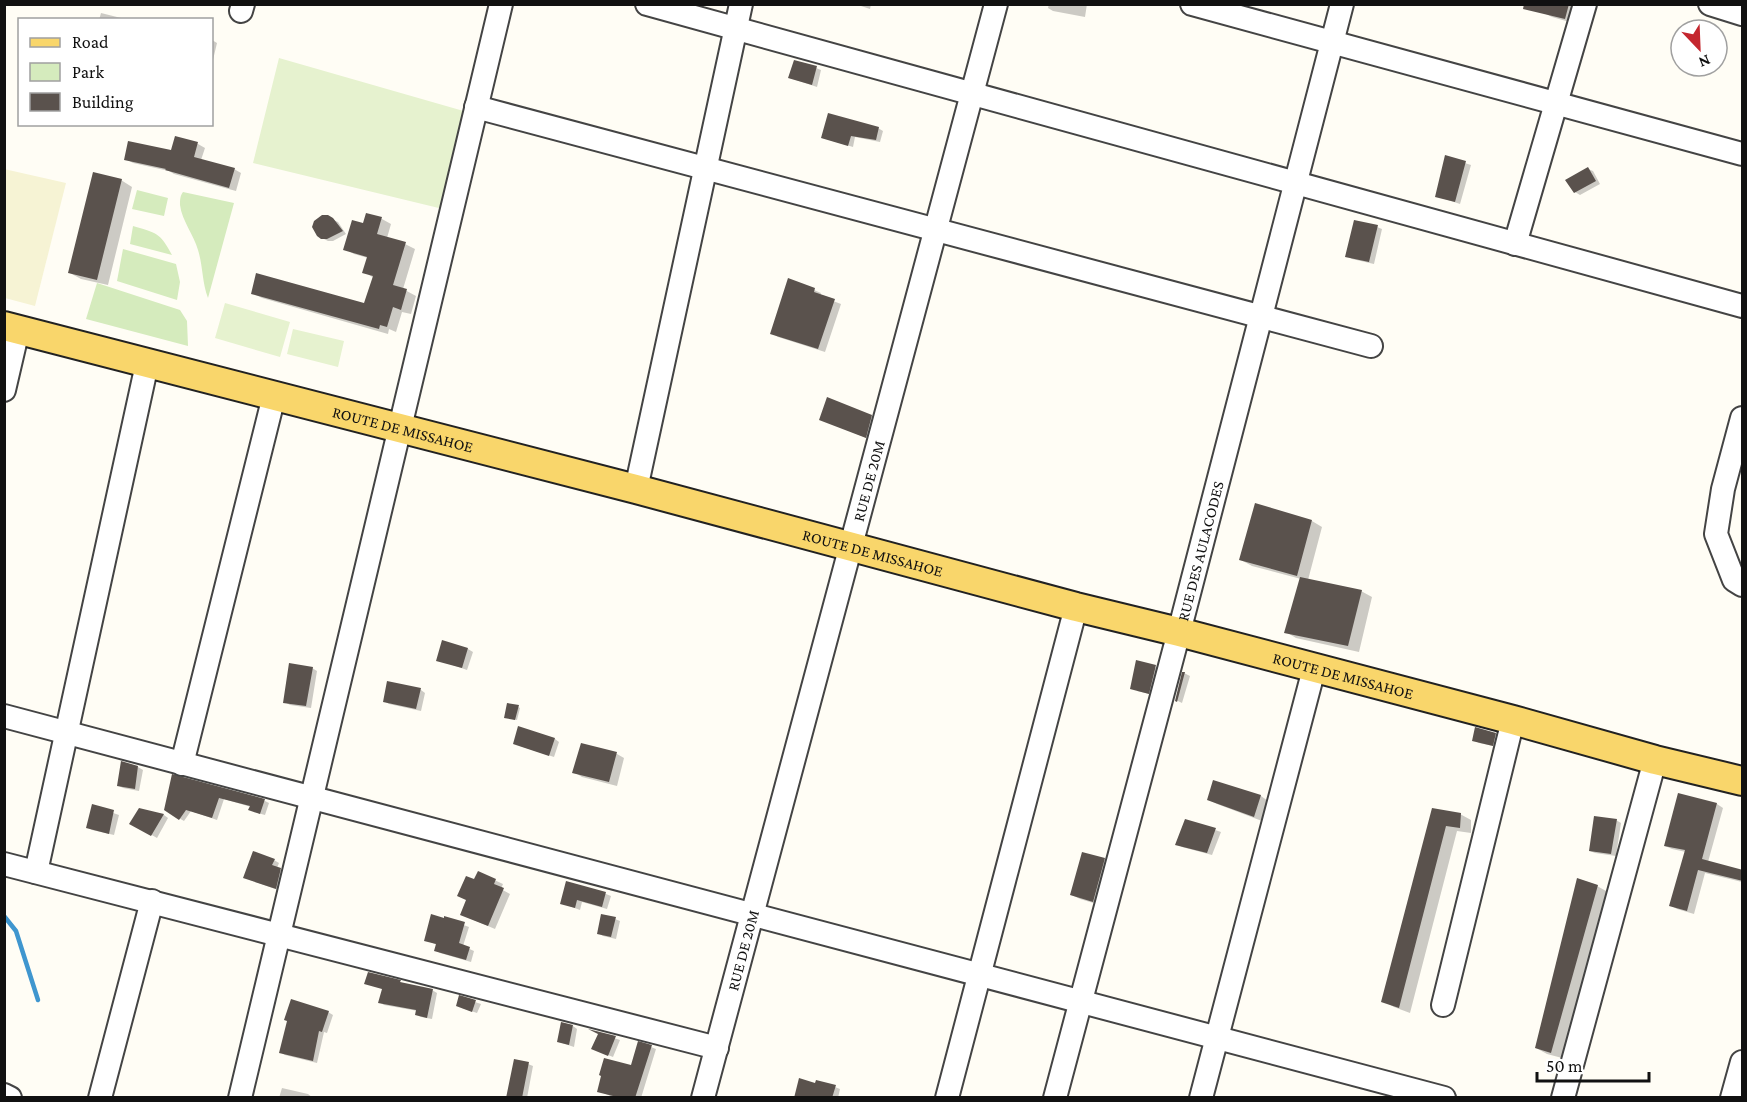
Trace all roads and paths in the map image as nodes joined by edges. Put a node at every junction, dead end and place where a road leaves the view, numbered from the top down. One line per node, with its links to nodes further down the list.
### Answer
1 (501, 4): 14 (street)
2 (647, 4): 10 (street)
3 (741, 4): 10 (street)
4 (996, 4): 12 (street, RUE DE 20M)
5 (1192, 4): 11 (street)
6 (1342, 4): 11 (street, RUE DES AULACODES)
7 (1585, 4): 13 (street)
8 (1710, 4): 9 (street)
9 (1743, 14)
10 (735, 29): 12 (street); 16 (street)
11 (1332, 42): 13 (street); 17 (street, RUE DES AULACODES)
12 (972, 94): 17 (street); 18 (street, RUE DE 20M)
13 (1556, 103): 15 (street); 19 (street)
14 (476, 107): 16 (street); 28 (street)
15 (1743, 154)
16 (705, 168): 18 (street); 29 (street)
17 (1295, 184): 19 (street); 21 (street, RUE DES AULACODES)
18 (936, 230): 21 (street); 30 (street, RUE DE 20M)
19 (1515, 244): 20 (street)
20 (1743, 306)
21 (1260, 317): 23 (street); 33 (street, RUE DES AULACODES)
22 (11, 328): 24 (main road, ROUTE DE MISSAHOE); 25 (street)
23 (1371, 346)
24 (147, 363): 26 (main road, ROUTE DE MISSAHOE); 37 (street)
25 (4, 390)
26 (274, 396): 28 (main road, ROUTE DE MISSAHOE); 39 (street)
27 (1743, 418): 31 (street)
28 (399, 428): 29 (main road, ROUTE DE MISSAHOE); 41 (street)
29 (636, 489): 30 (main road, ROUTE DE MISSAHOE)
30 (852, 547): 32 (main road, ROUTE DE MISSAHOE); 45 (street, RUE DE 20M)
31 (1743, 585)
32 (1076, 606): 33 (main road, ROUTE DE MISSAHOE); 47 (street)
33 (1179, 632): 34 (main road, ROUTE DE MISSAHOE); 48 (street, RUE DES AULACODES)
34 (1314, 669): 36 (main road, ROUTE DE MISSAHOE); 50 (street)
35 (4, 716): 37 (street)
36 (1513, 720): 38 (main road, ROUTE DE MISSAHOE); 49 (street)
37 (66, 732): 39 (street); 43 (street)
38 (1655, 760): 40 (main road, ROUTE DE MISSAHOE); 61 (street)
39 (182, 764): 41 (street)
40 (1743, 781)
41 (311, 798): 45 (street); 46 (street)
42 (4, 864): 43 (street)
43 (36, 872): 44 (street)
44 (152, 901): 46 (street); 54 (street)
45 (753, 915): 47 (street); 51 (street, RUE DE 20M)
46 (279, 934): 51 (street); 55 (street)
47 (979, 974): 48 (street); 57 (street)
48 (1080, 1001): 50 (street); 58 (street, RUE DES AULACODES)
49 (1443, 1005)
50 (1218, 1037): 53 (street); 59 (street)
51 (717, 1048): 56 (street, RUE DE 20M)
52 (1743, 1062): 62 (street)
53 (1416, 1094): 60 (street)
54 (100, 1098)
55 (240, 1098)
56 (704, 1098)
57 (947, 1098)
58 (1055, 1098)
59 (1201, 1098)
60 (1444, 1098)
61 (1563, 1098)
62 (1732, 1098)

